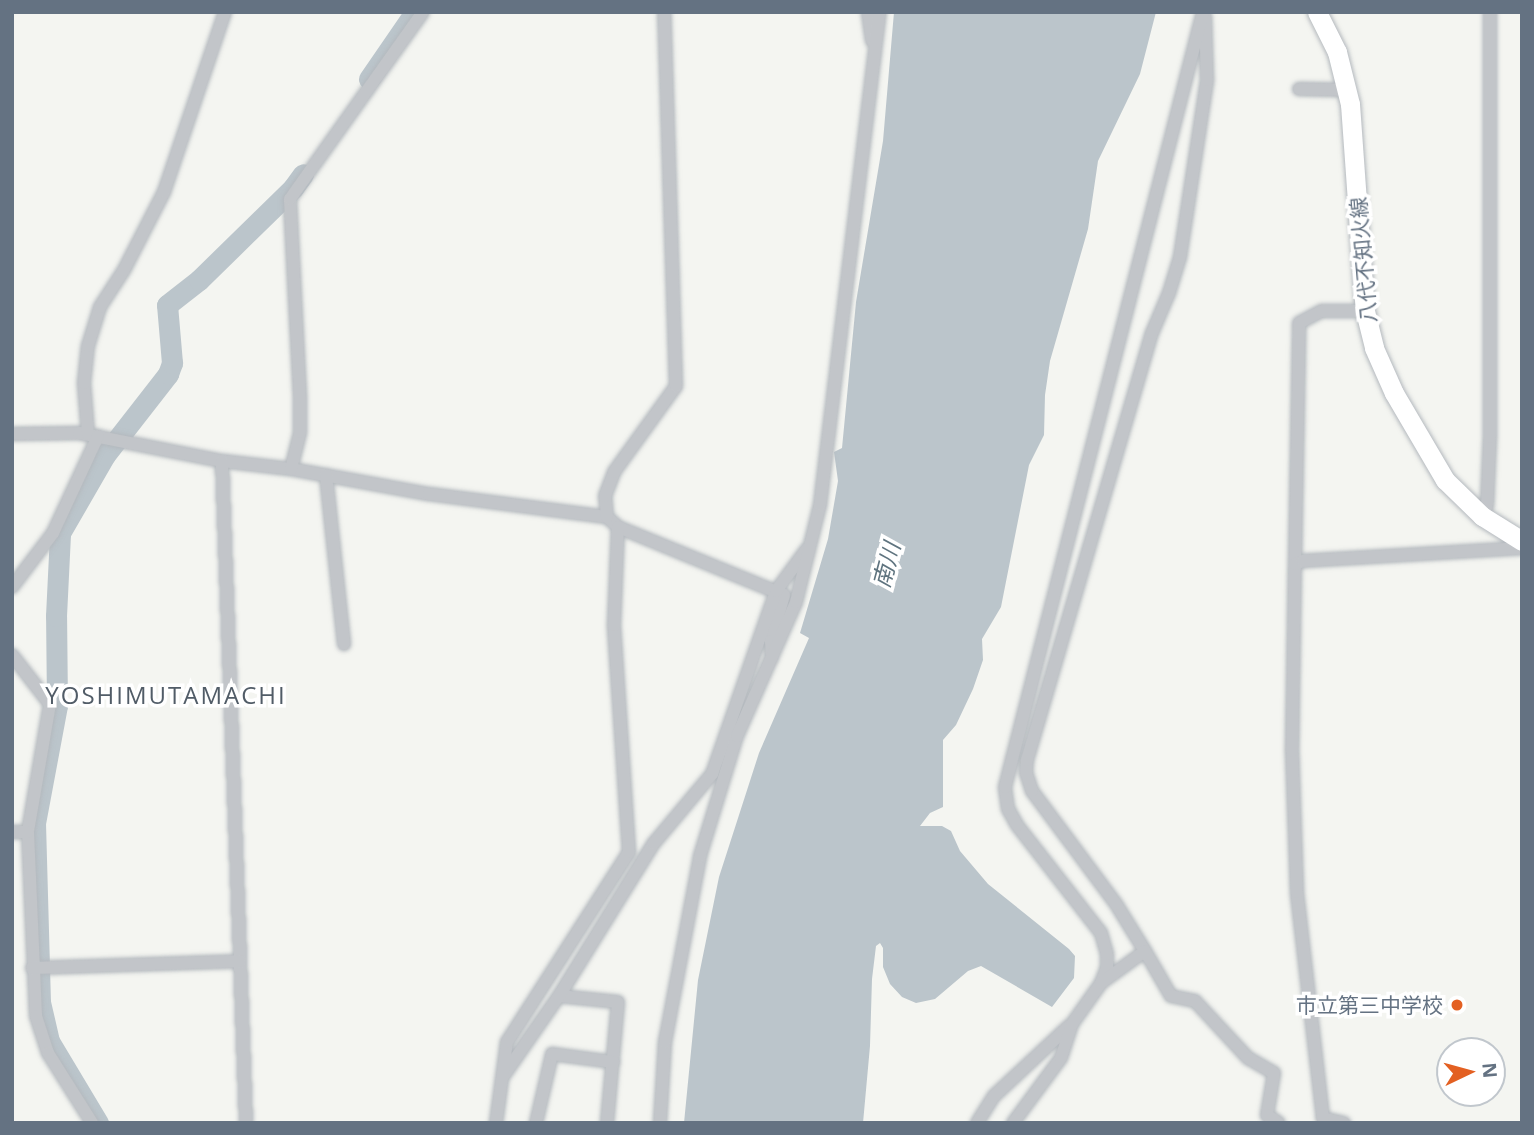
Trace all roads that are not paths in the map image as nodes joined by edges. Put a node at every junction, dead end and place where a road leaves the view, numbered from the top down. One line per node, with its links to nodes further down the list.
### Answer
1 (225, 12): 14 (street)
2 (423, 12): 16 (street)
3 (664, 12): 19 (street)
4 (868, 12): 9 (street)
5 (880, 12): 9 (street)
6 (1204, 12): 32 (street); 35 (street)
7 (1317, 12): 11 (main road, 八代不知火線)
8 (1490, 12): 18 (street)
9 (876, 54): 21 (street)
10 (1299, 89): 11 (street)
11 (1347, 90): 12 (main road, 八代不知火線)
12 (1365, 311): 18 (main road, 八代不知火線); 24 (street)
13 (12, 434): 14 (street)
14 (98, 435): 15 (street); 25 (street)
15 (222, 461): 16 (street); 33 (street)
16 (291, 469): 17 (street)
17 (326, 475): 19 (street); 27 (street)
18 (1482, 516): 22 (main road, 八代不知火線)
19 (607, 517): 20 (street)
20 (618, 527): 26 (street); 39 (street)
21 (813, 541): 26 (street); 29 (street)
22 (1522, 541)
23 (1522, 548): 24 (street)
24 (1296, 564): 40 (street)
25 (12, 587)
26 (776, 591): 29 (street); 36 (street)
27 (344, 644)
28 (12, 655): 31 (street)
29 (772, 659): 46 (street)
30 (12, 832): 31 (street)
31 (28, 832): 34 (street)
32 (1145, 951): 35 (street); 49 (street)
33 (240, 961): 34 (street); 42 (street)
34 (32, 968): 41 (street)
35 (1101, 983): 37 (street)
36 (559, 996): 38 (street); 39 (street)
37 (1072, 1024): 47 (street); 48 (street)
38 (612, 1062): 44 (street); 45 (street)
39 (502, 1078): 43 (street)
40 (1323, 1120): 50 (street)
41 (92, 1123)
42 (246, 1123)
43 (496, 1123)
44 (536, 1123)
45 (607, 1123)
46 (660, 1123)
47 (977, 1123)
48 (1013, 1123)
49 (1279, 1123)
50 (1344, 1123)

